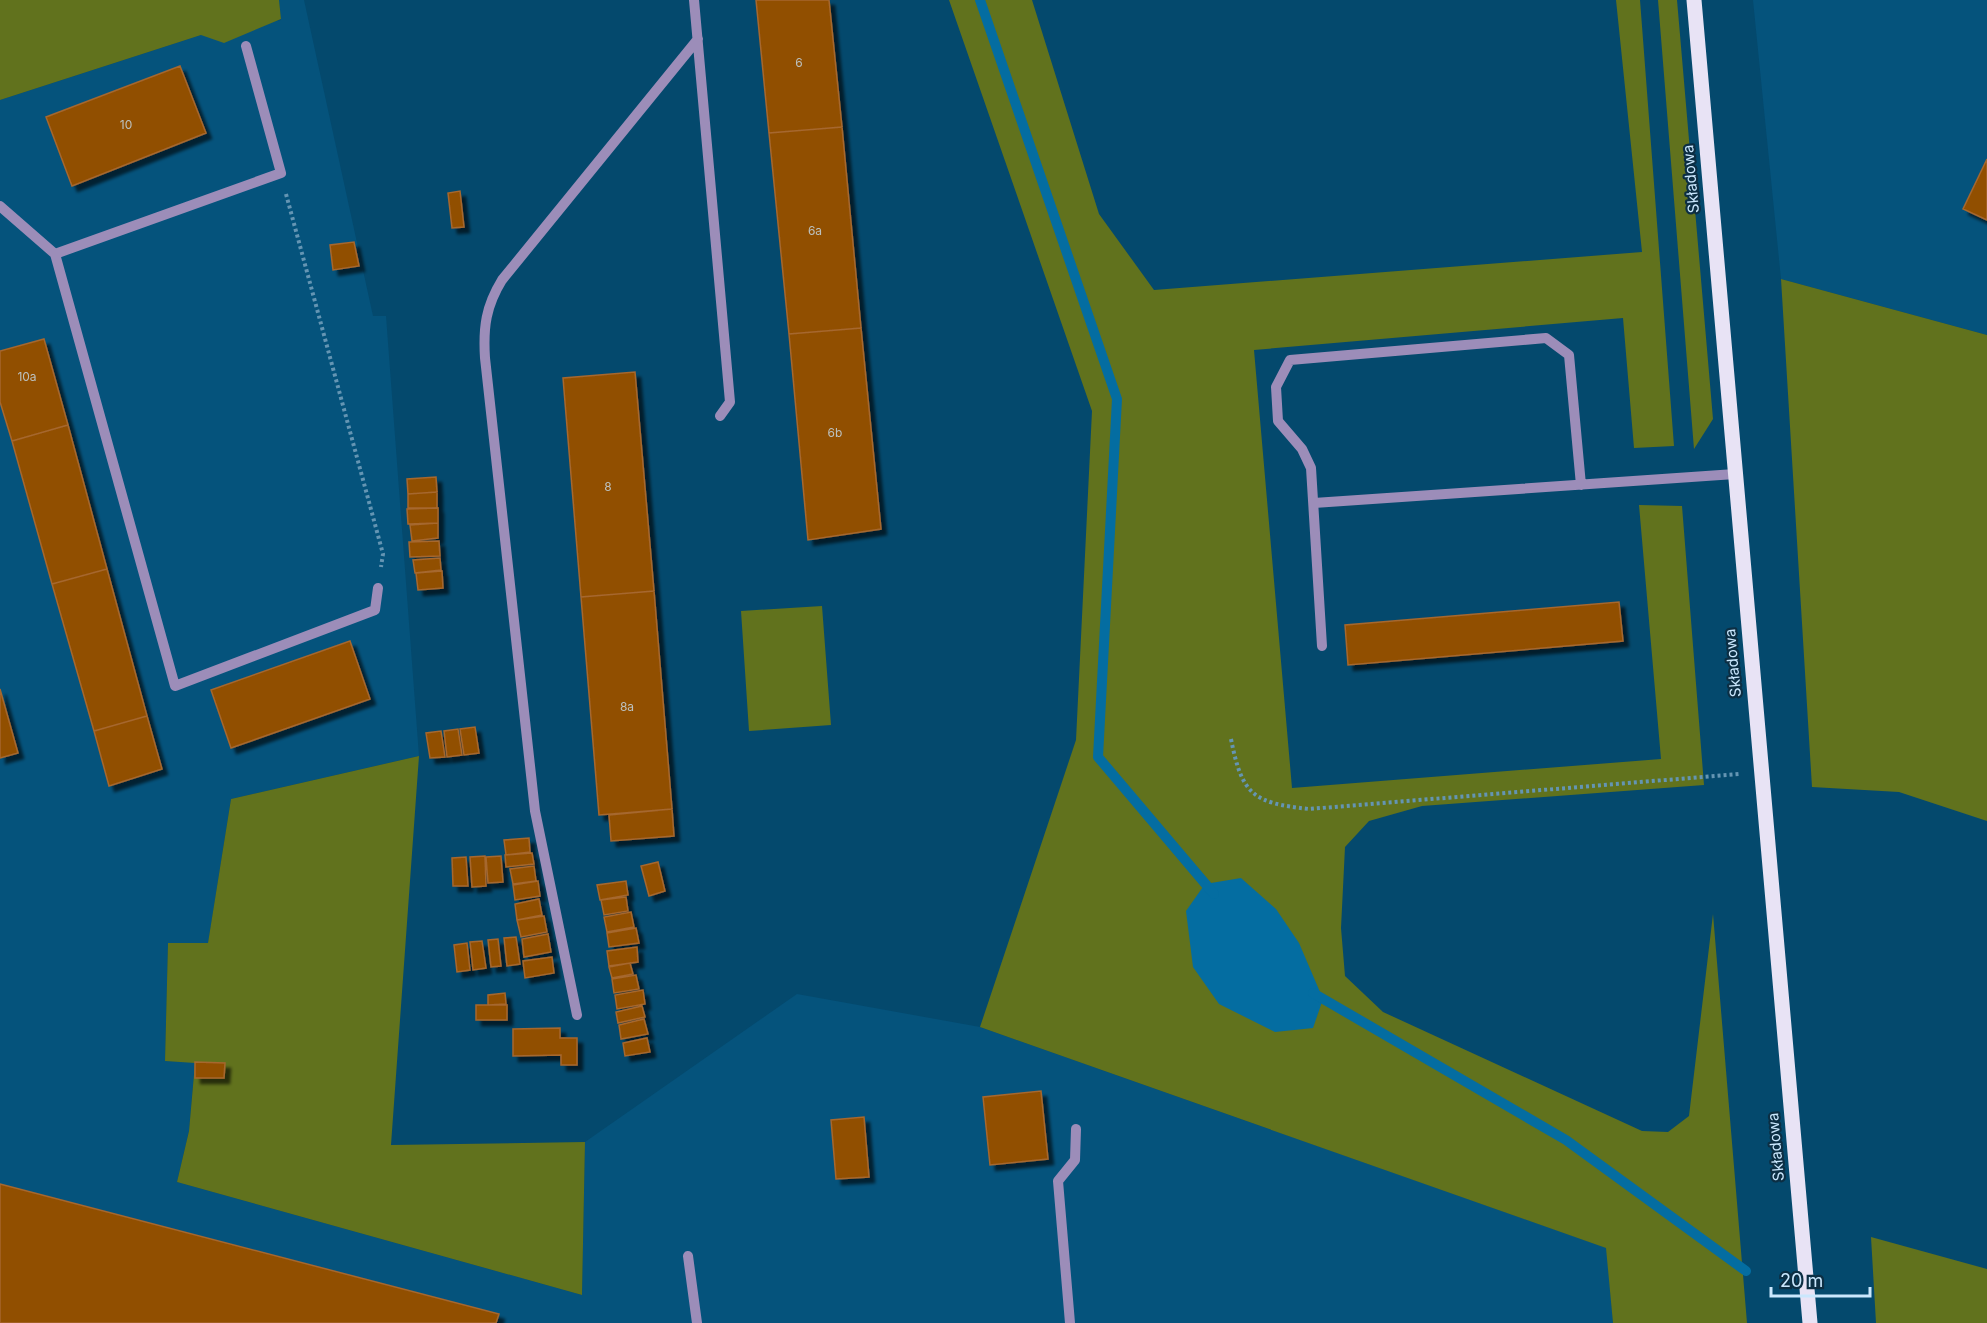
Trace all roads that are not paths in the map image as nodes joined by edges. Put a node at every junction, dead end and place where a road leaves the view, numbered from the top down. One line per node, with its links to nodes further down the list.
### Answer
1 (694, 0): 3 (street)
2 (1694, 0): 8 (main road, Składowa)
3 (698, 39): 7 (street); 13 (street)
4 (246, 46): 6 (street)
5 (0, 206): 6 (street)
6 (55, 254): 11 (street)
7 (720, 417)
8 (1735, 474): 9 (street); 18 (main road, Składowa)
9 (1581, 485): 10 (street); 10 (street)
10 (1314, 503): 12 (street)
11 (378, 588)
12 (1322, 646)
13 (577, 1015)
14 (1076, 1128): 17 (street)
15 (688, 1256): 16 (street)
16 (697, 1323)
17 (1070, 1323)
18 (1810, 1323)

